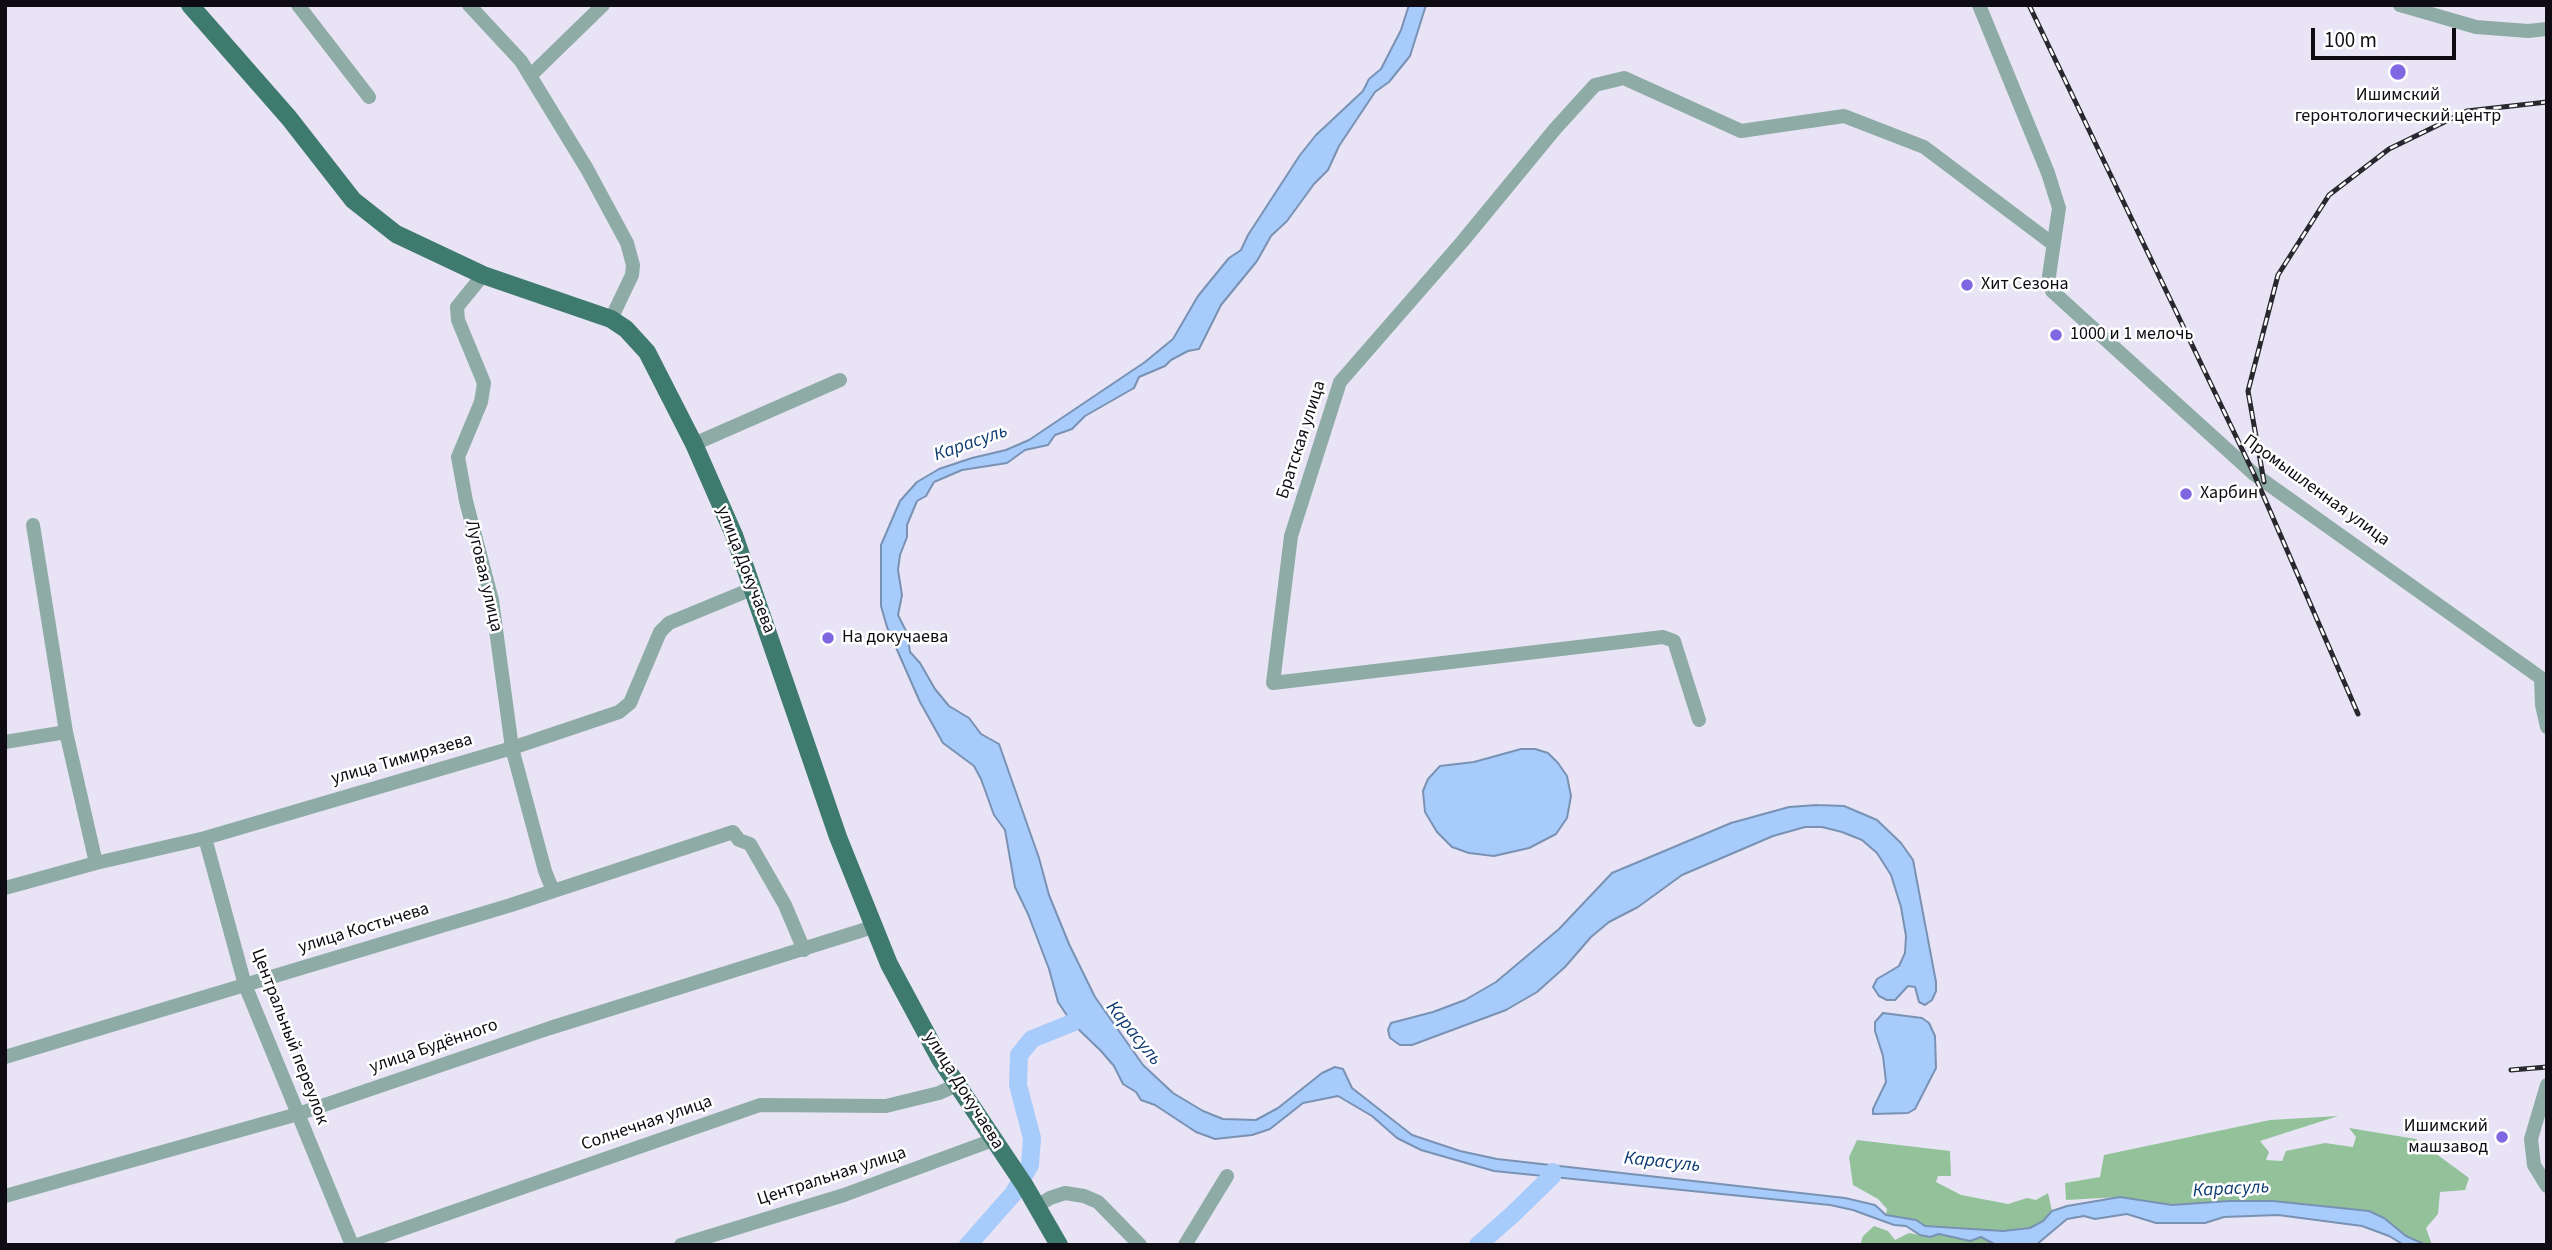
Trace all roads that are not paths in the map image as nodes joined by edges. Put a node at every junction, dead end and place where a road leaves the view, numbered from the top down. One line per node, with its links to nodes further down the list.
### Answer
1 (190, 5): 11 (main road)
2 (298, 5): 9 (street)
3 (469, 5): 8 (street)
4 (603, 5): 8 (street)
5 (1979, 5): 10 (street, Промышленная улица)
6 (2400, 5): 7 (street)
7 (2547, 29)
8 (530, 76): 12 (street)
9 (369, 97)
10 (2053, 244): 17 (street, Промышленная улица); 18 (street, Братская улица)
11 (483, 275): 12 (main road); 22 (street, Луговая улица)
12 (611, 319): 14 (main road, улица Докучаева)
13 (840, 380): 14 (street)
14 (694, 444): 16 (main road, улица Докучаева)
15 (33, 525): 20 (street)
16 (754, 588): 22 (street, улица Тимирязева); 27 (main road, улица Докучаева)
17 (2544, 675): 19 (street, Промышленная улица)
18 (1699, 720)
19 (2547, 727)
20 (66, 732): 21 (street); 24 (street)
21 (5, 742)
22 (512, 748): 23 (street, улица Тимирязева); 26 (street, Луговая улица)
23 (205, 838): 24 (street, улица Тимирязева); 29 (street, Центральный переулок)
24 (96, 863): 25 (street, улица Тимирязева)
25 (5, 888)
26 (553, 891): 28 (street, улица Костычева); 29 (street, улица Костычева)
27 (873, 927): 28 (street, улица Будённого); 31 (main road, улица Докучаева)
28 (804, 950): 33 (street, улица Будённого)
29 (245, 985): 30 (street, улица Костычева); 33 (street, Центральный переулок)
30 (5, 1056)
31 (957, 1085): 34 (main road, улица Докучаева); 40 (street, Солнечная улица)
32 (2547, 1085): 36 (street)
33 (298, 1115): 37 (street, улица Будённого); 40 (street, Центральный переулок)
34 (993, 1140): 38 (main road, улица Докучаева); 39 (street, Центральная улица)
35 (1227, 1176): 43 (street)
36 (2547, 1185)
37 (5, 1196)
38 (1037, 1206): 41 (main road, улица Докучаева); 42 (street)
39 (684, 1244)
40 (354, 1245)
41 (1059, 1245)
42 (1140, 1245)
43 (1185, 1245)

